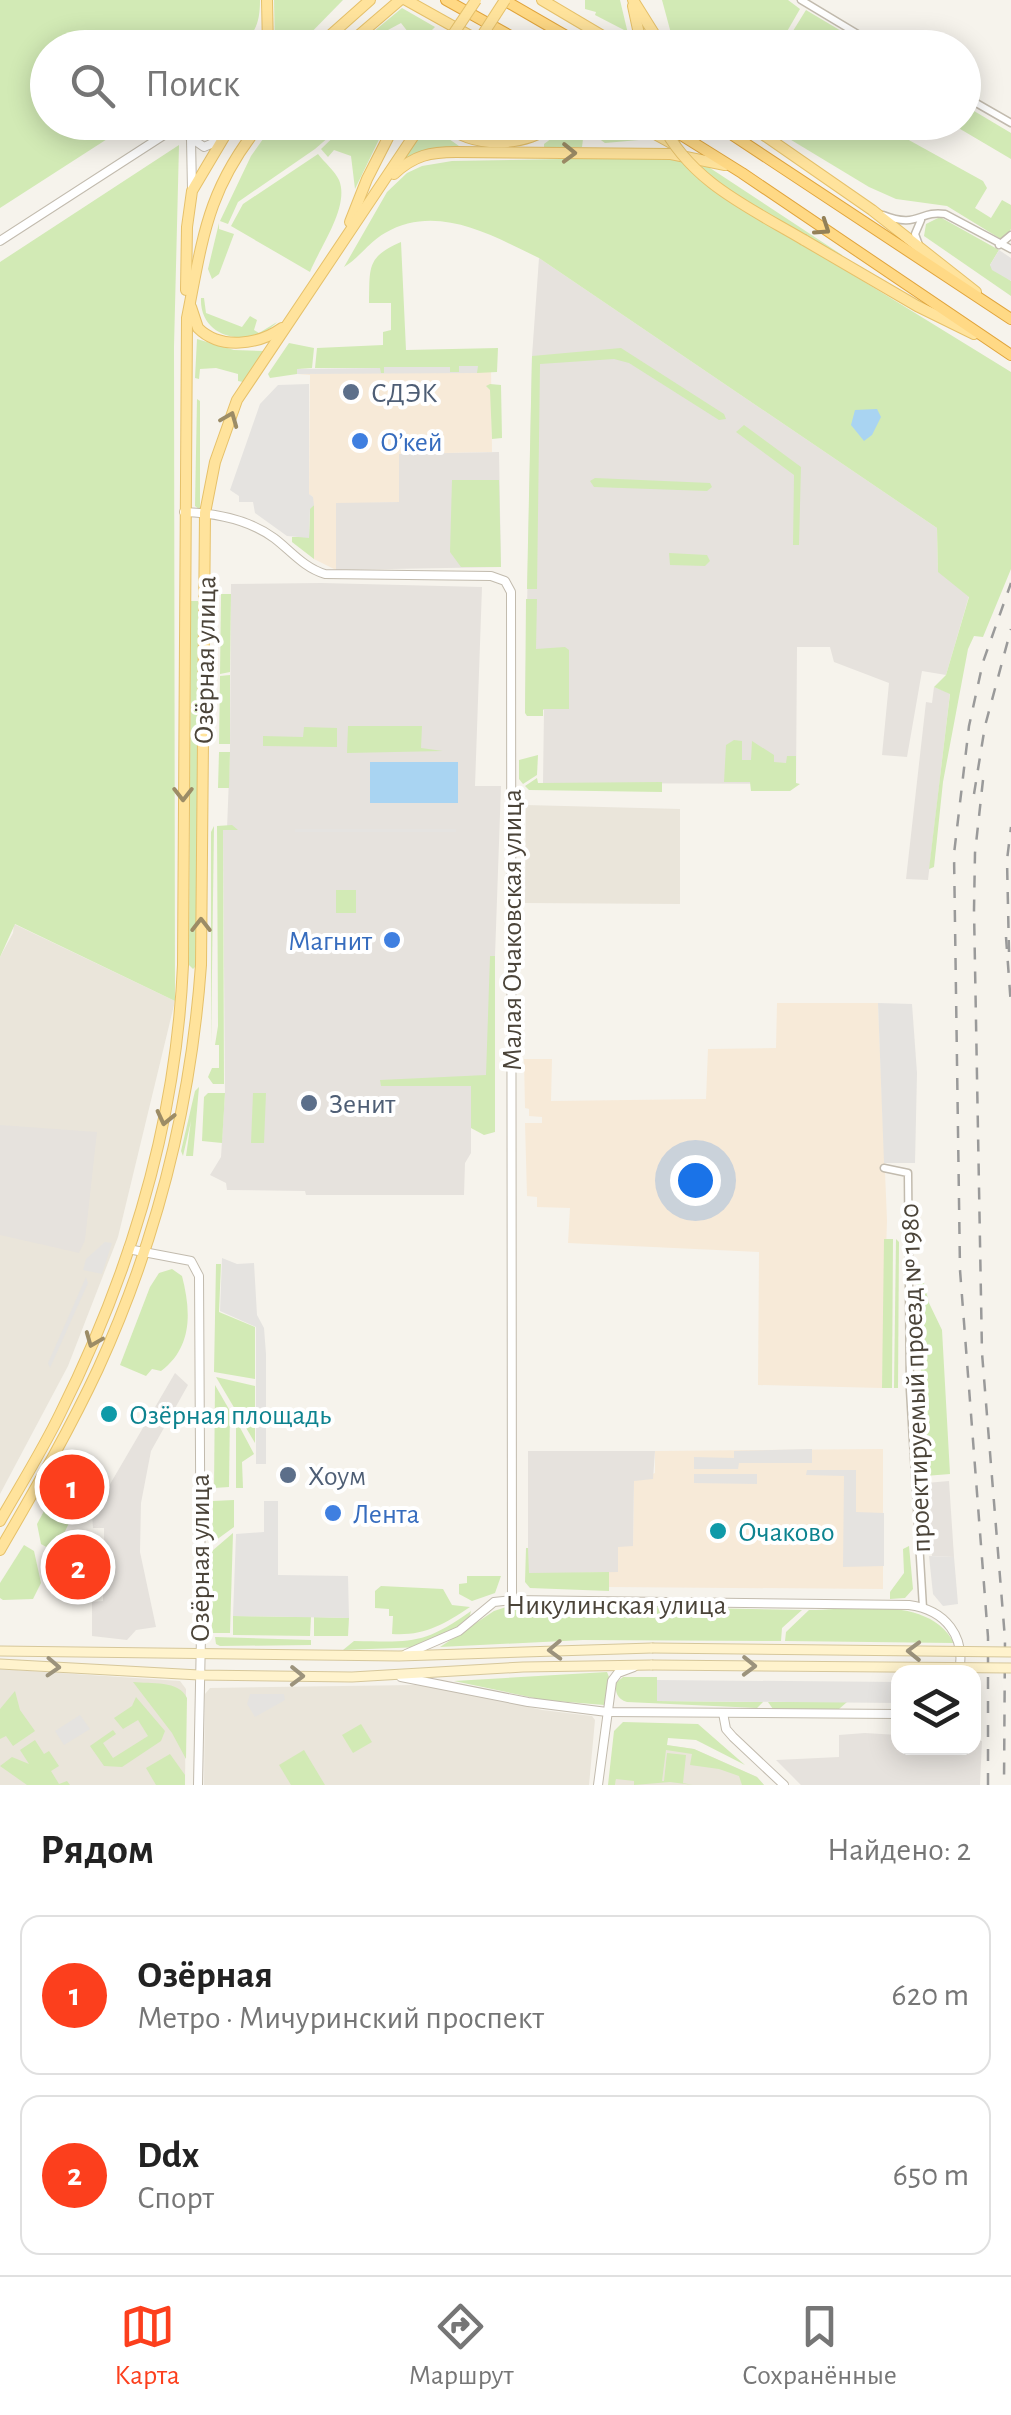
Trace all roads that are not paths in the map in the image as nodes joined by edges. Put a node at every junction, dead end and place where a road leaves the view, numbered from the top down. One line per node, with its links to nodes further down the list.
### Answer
1 (267, 0): 10 (main road)
2 (370, 0): 11 (main road)
3 (403, 0): 12 (main road); 14 (main road)
4 (446, 0): 16 (highway)
5 (476, 0): 13 (main road, bridge)
6 (504, 0): 15 (main road, bridge); 17 (highway)
7 (542, 0): 18 (main road)
8 (632, 0): 19 (main road); 20 (main road)
9 (801, 0): 21 (street)
10 (268, 30)
11 (336, 30)
12 (365, 30)
13 (456, 30)
14 (459, 30)
15 (486, 30)
16 (500, 30)
17 (556, 30)
18 (593, 30)
19 (638, 30)
20 (651, 30)
21 (852, 30)
22 (981, 106): 23 (street)
23 (1011, 123)
24 (155, 140): 44 (street)
25 (191, 140): 26 (street); 40 (street)
26 (220, 140): 40 (main road)
27 (244, 140): 37 (main road)
28 (249, 140): 37 (main road, Озёрная улица)
29 (387, 140): 45 (main road)
30 (412, 140): 39 (main road, Озёрная улица)
31 (667, 140): 36 (main road)
32 (671, 140): 54 (main road, bridge)
33 (690, 140): 38 (highway)
34 (740, 140): 50 (highway)
35 (770, 140): 41 (main road)
36 (703, 159): 38 (main road); 39 (main road, one-way to 36)
37 (228, 168): 49 (main road, Озёрная улица)
38 (742, 173): 54 (highway, one-way to 54)
39 (380, 188): 45 (main road, Озёрная улица)
40 (192, 191): 51 (main road)
41 (872, 210): 42 (street); 47 (main road)
42 (922, 218): 46 (street); 47 (street)
43 (1011, 235): 46 (street)
44 (0, 241)
45 (342, 241): 53 (main road, Озёрная улица)
46 (999, 245): 48 (street)
47 (920, 246): 50 (main road)
48 (1011, 249)
49 (190, 301): 51 (main road, Озёрная улица); 53 (main road)
50 (992, 306): 52 (highway)
51 (186, 318): 56 (main road, Озёрная улица)
52 (1011, 319)
53 (290, 320): 57 (main road, Озёрная улица, one-way to 53)
54 (994, 343): 55 (highway)
55 (1011, 355)
56 (184, 512): 57 (street, Малая Очаковская улица); 58 (main road, Озёрная улица, one-way to 58)
57 (206, 512): 59 (main road, Озёрная улица, one-way to 57); 67 (street, Малая Очаковская улица)
58 (183, 965): 59 (street); 60 (main road, Озёрная улица)
59 (201, 965): 61 (main road, Озёрная улица)
60 (182, 988): 61 (street); 63 (main road, Озёрная улица, one-way to 63)
61 (199, 990): 64 (main road, Озёрная улица)
62 (884, 1168): 68 (street, проектируемый проезд № 1980)
63 (129, 1246): 64 (street, Озёрная улица); 65 (main road, one-way to 65)
64 (144, 1252): 66 (main road); 72 (street, Озёрная улица)
65 (0, 1521)
66 (0, 1550)
67 (512, 1600): 68 (street, Никулинская улица); 73 (street, Никулинская улица)
68 (923, 1608): 76 (street)
69 (1, 1651): 71 (main road, Никулинская улица)
70 (1011, 1652): 73 (main road, one-way to 73, bridge)
71 (159, 1653): 72 (main road, Никулинская улица); 78 (main road)
72 (200, 1654): 73 (main road, Никулинская улица); 79 (street, Озёрная улица)
73 (399, 1656)
74 (0, 1664): 78 (main road, one-way to 78)
75 (647, 1665): 77 (main road, one-way to 77, bridge); 80 (main road); 81 (street)
76 (961, 1665)
77 (1011, 1668)
78 (157, 1673): 79 (main road)
79 (200, 1675): 80 (main road, one-way to 80); 84 (street, Озёрная улица)
80 (396, 1676): 81 (street)
81 (607, 1712): 82 (street); 85 (street)
82 (723, 1713): 83 (street); 86 (street)
83 (891, 1714)
84 (198, 1785)
85 (598, 1785)
86 (784, 1785)

